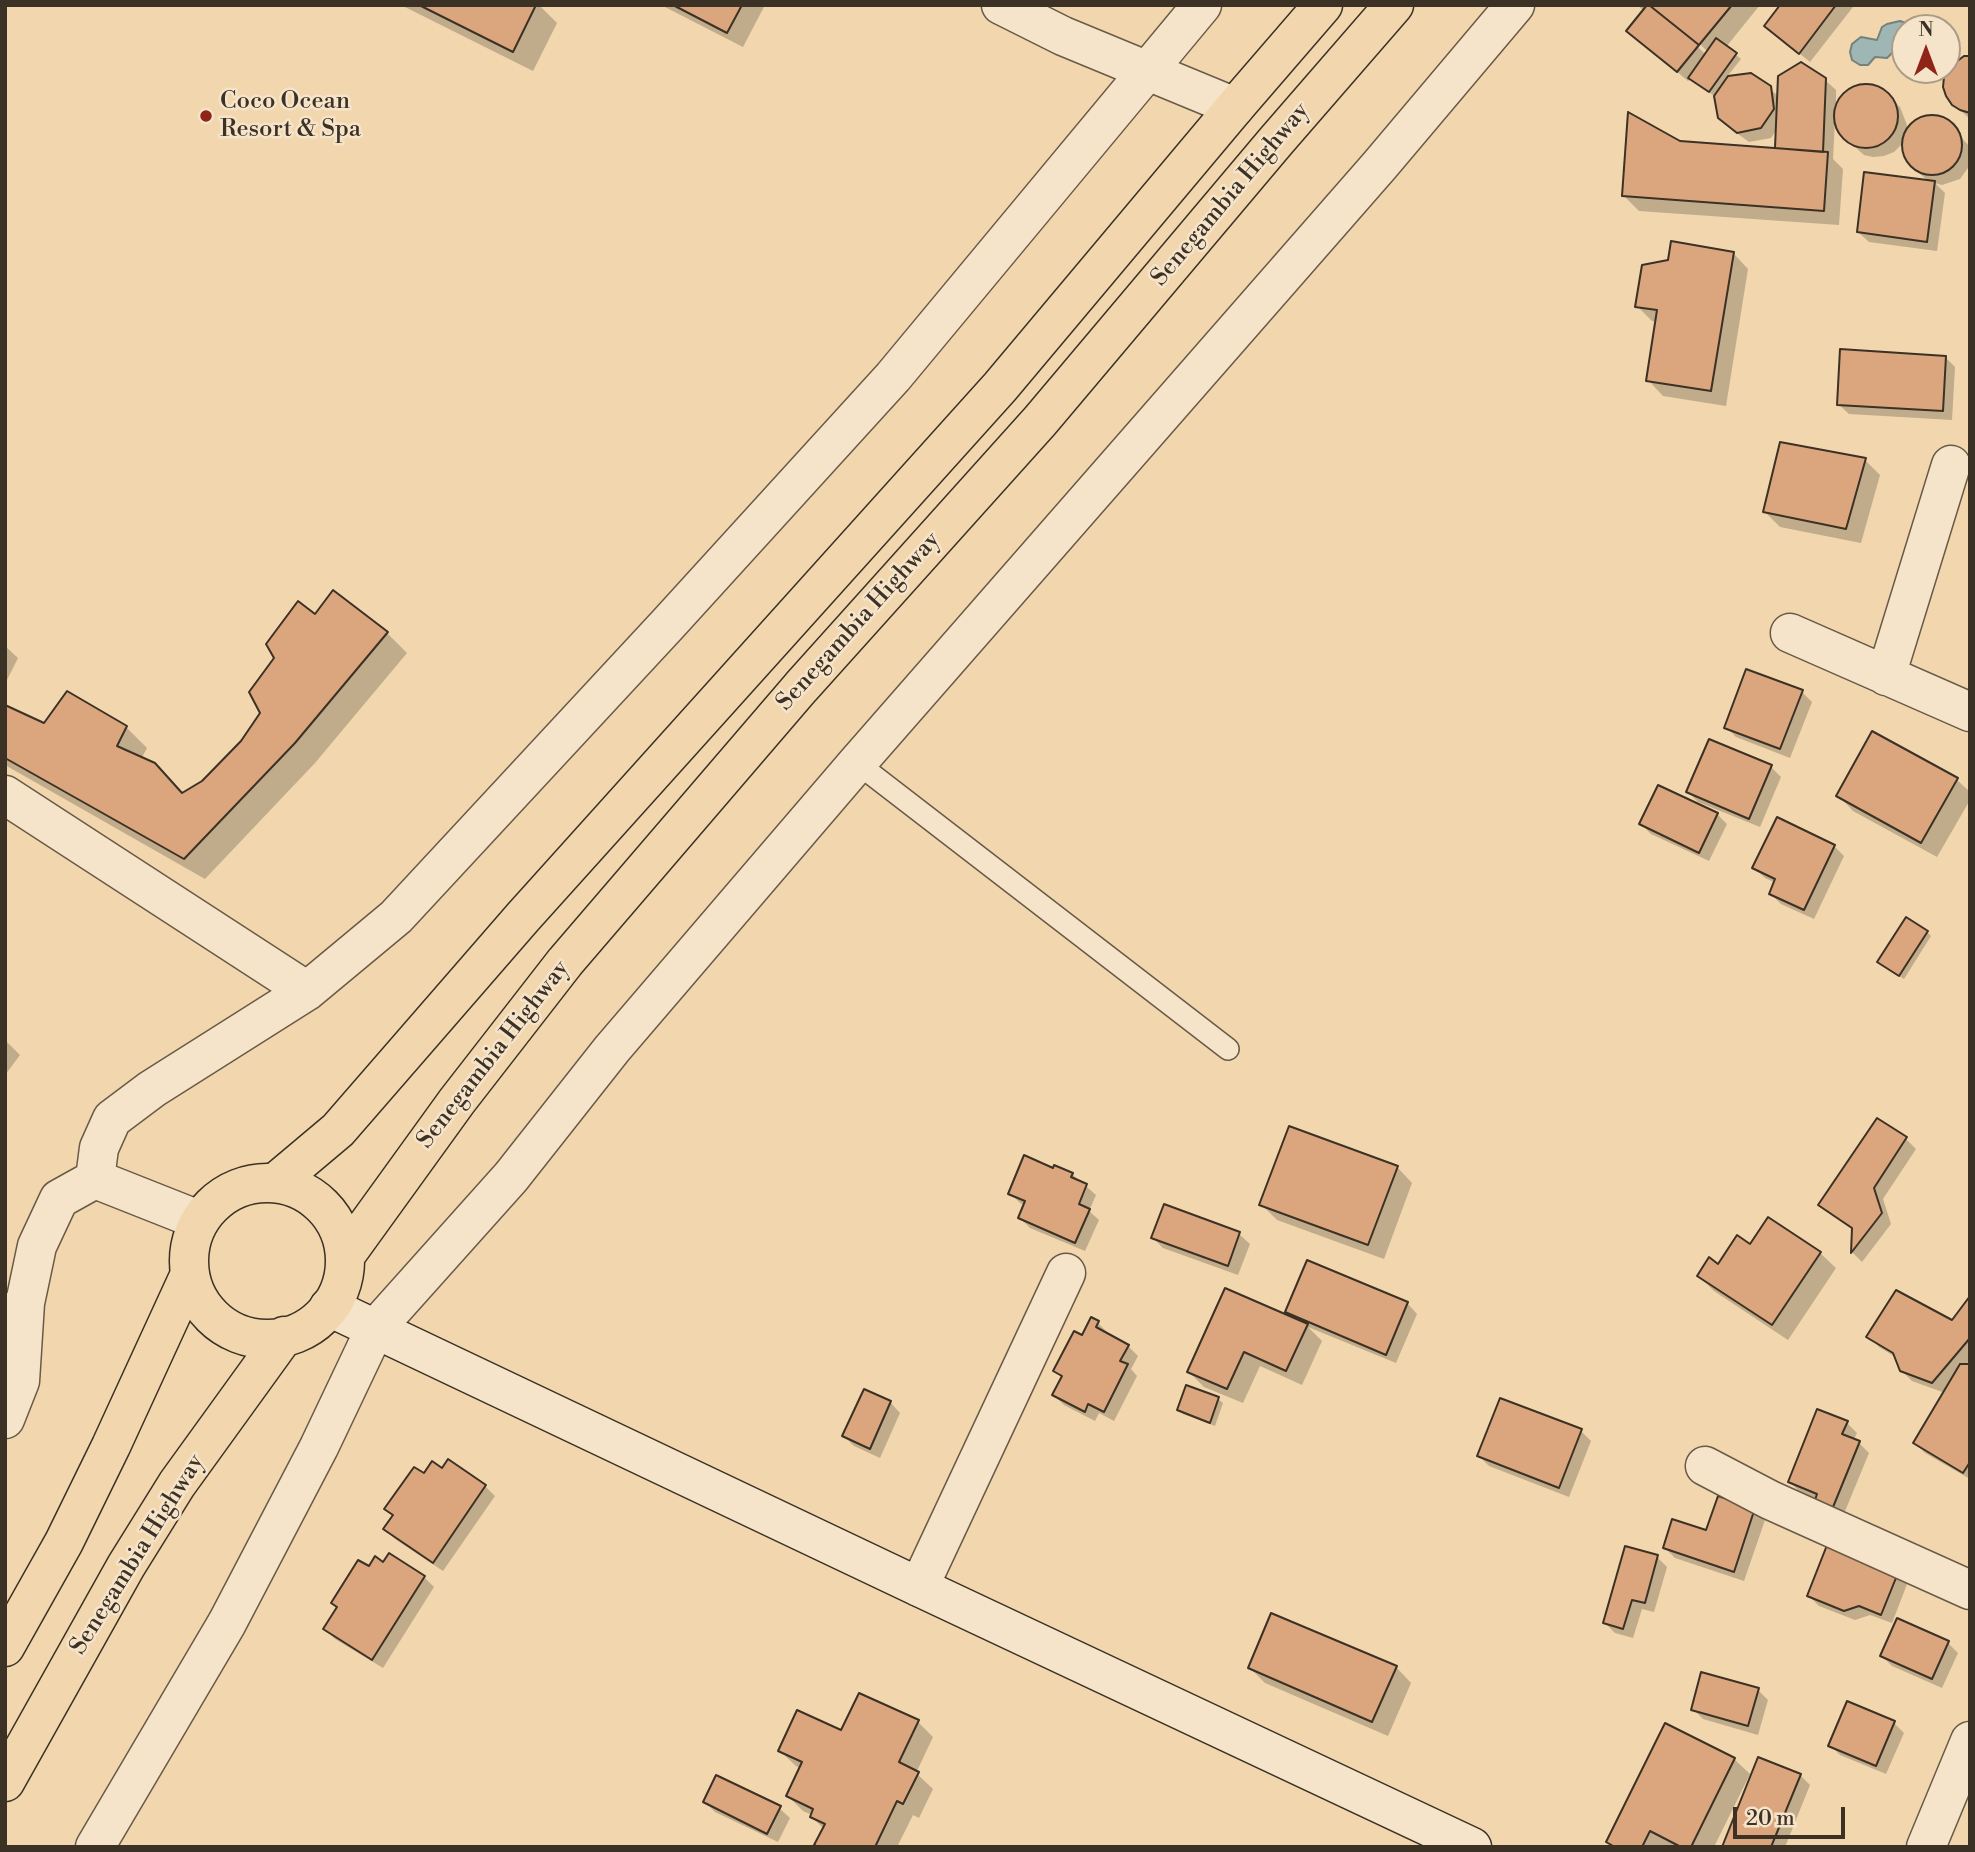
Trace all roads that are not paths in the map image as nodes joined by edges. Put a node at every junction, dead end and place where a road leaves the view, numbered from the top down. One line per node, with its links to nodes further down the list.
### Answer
1 (1001, 5): 6 (street)
2 (1202, 5): 6 (street)
3 (1323, 5): 7 (main road)
4 (1394, 5): 19 (main road, Senegambia Highway)
5 (1515, 5): 12 (street)
6 (1147, 70): 7 (street); 14 (street)
7 (1235, 107): 17 (main road)
8 (1951, 465): 10 (street)
9 (1790, 634): 10 (street)
10 (1886, 676): 11 (street)
11 (1970, 712)
12 (858, 763): 15 (lane); 24 (street)
13 (5, 796): 14 (street)
14 (307, 991): 16 (street)
15 (1228, 1049)
16 (95, 1179): 18 (street); 23 (street)
17 (275, 1183): 18 (main road); 19 (main road)
18 (198, 1223): 21 (main road)
19 (345, 1256): 22 (main road)
20 (1066, 1273): 28 (street)
21 (190, 1274): 25 (main road); 30 (main road)
22 (329, 1307): 24 (street); 25 (main road)
23 (15, 1311): 26 (street)
24 (374, 1329): 28 (street); 33 (street)
25 (284, 1336): 32 (main road, Senegambia Highway)
26 (5, 1419)
27 (1704, 1466): 29 (street)
28 (919, 1587): 34 (street)
29 (1970, 1590)
30 (5, 1647)
31 (1970, 1741): 35 (street)
32 (5, 1783)
33 (95, 1847)
34 (1472, 1847)
35 (1926, 1847)

